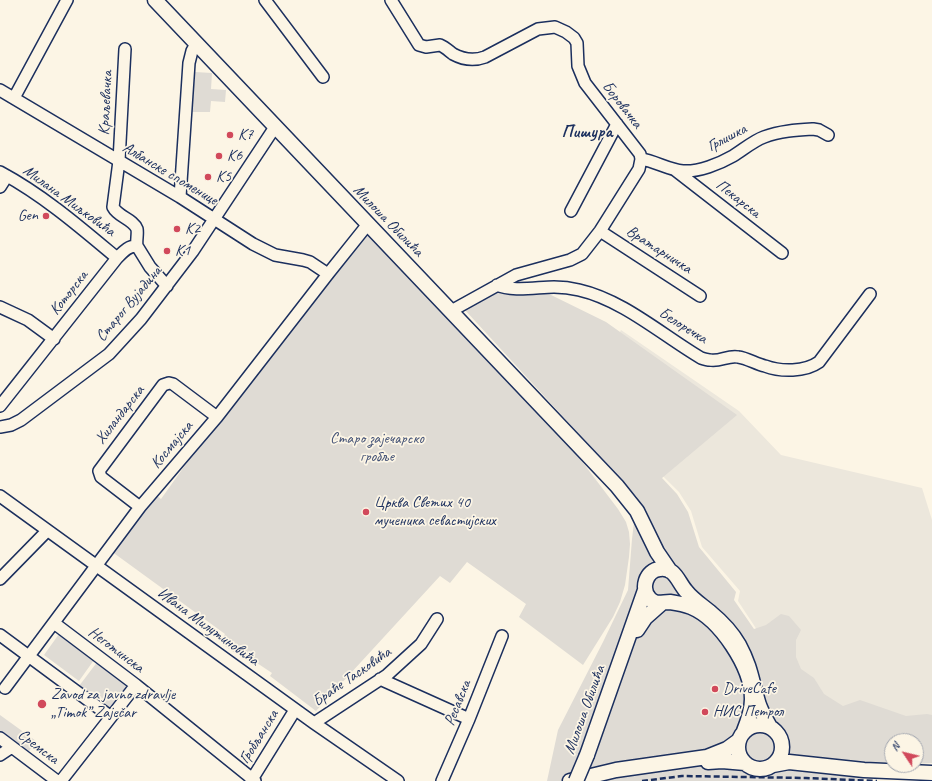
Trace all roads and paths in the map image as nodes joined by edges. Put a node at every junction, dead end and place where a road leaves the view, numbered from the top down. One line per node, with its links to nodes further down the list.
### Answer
1 (67, 0): 9 (street)
2 (155, 0): 5 (main road, Милоша Обилића)
3 (265, 0): 7 (street)
4 (391, 0): 10 (street, Боровачка)
5 (196, 44): 11 (main road, Милоша Обилића); 18 (street)
6 (125, 49): 14 (street, Краљевачка)
7 (323, 77)
8 (0, 90): 9 (street, Албанске споменице)
9 (14, 98): 14 (street, Албанске споменице)
10 (617, 124): 13 (street, Боровачка); 19 (street)
11 (275, 127): 20 (street, Старог Вујадина); 21 (main road, Милоша Обилића)
12 (828, 136): 15 (street, Грлишка)
13 (642, 159): 15 (street, Грлишка); 22 (street)
14 (119, 161): 18 (street, Албанске споменице); 23 (street, Краљевачка)
15 (675, 169): 24 (street, Пекарска)
16 (4, 174): 17 (street); 25 (street, Милана Миљковића)
17 (0, 187)
18 (180, 197): 20 (street, Албанске споменице)
19 (571, 211)
20 (214, 219): 26 (street, Албанске споменице); 28 (street, Старог Вујадина)
21 (368, 224): 26 (street, Космајска); 32 (main road, Милоша Обилића)
22 (600, 231): 27 (street); 30 (street, Вратарничка)
23 (137, 246): 25 (street, Которска); 28 (street)
24 (782, 253)
25 (117, 258): 33 (street, Которска)
26 (328, 274): 35 (street, Космајска)
27 (497, 285): 29 (street, Белоречка); 32 (street)
28 (167, 286): 36 (street, Старог Вујадина)
29 (870, 294)
30 (700, 296)
31 (0, 307): 33 (street)
32 (451, 312): 37 (main road, Милоша Обилића)
33 (54, 339): 34 (street, Которска)
34 (0, 406)
35 (216, 417): 39 (street, Космајска); 39 (street, Хиландарска)
36 (0, 427)
37 (598, 464): 42 (main road, Милоша Обилића); 43 (main road, Милоша Обилића)
38 (0, 496): 40 (street, Ивана Милутиновића)
39 (140, 507): 41 (street, Космајска)
40 (47, 531): 41 (street, Ивана Милутиновића); 44 (street)
41 (96, 566): 49 (street, Космајска); 57 (street, Ивана Милутиновића)
42 (670, 571): 43 (main road); 45 (main road)
43 (648, 576): 46 (main road)
44 (0, 579)
45 (679, 583): 47 (main road); 61 (main road)
46 (645, 590): 47 (main road); 52 (main road, Милоша Обилића)
47 (665, 603): 52 (main road, Милоша Обилића); 62 (main road)
48 (437, 619): 54 (street, Браће Тасковића)
49 (54, 623): 53 (street, Космајска); 55 (street, Неготинска)
50 (0, 635): 53 (street)
51 (502, 636): 59 (street, Ресавска)
52 (625, 651): 78 (main road, Милоша Обилића, bridge)
53 (29, 656): 56 (street, Космајска); 58 (street)
54 (380, 680): 59 (street); 60 (street, Браће Тасковића)
55 (136, 685): 58 (street); 72 (street, Неготинска)
56 (5, 688)
57 (295, 710): 60 (street, Ивана Милутиновића); 72 (street, Гробљанска)
58 (110, 717): 75 (street)
59 (469, 719): 76 (street, Ресавска)
60 (314, 723): 73 (street, Ивана Милутиновића)
61 (770, 727): 62 (main road); 64 (main road)
62 (741, 736): 67 (main road); 69 (main road)
63 (0, 738): 65 (street, Сремска)
64 (781, 741): 68 (main road); 70 (main road)
65 (12, 746): 66 (street); 74 (street, Сремска)
66 (0, 755)
67 (745, 763): 68 (main road); 69 (main road)
68 (773, 765): 70 (main road)
69 (648, 766): 77 (main road)
70 (864, 770): 71 (main road)
71 (932, 772)
72 (253, 780)
73 (396, 780)
74 (57, 781)
75 (61, 781)
76 (442, 781)
77 (570, 781)
78 (576, 781)

